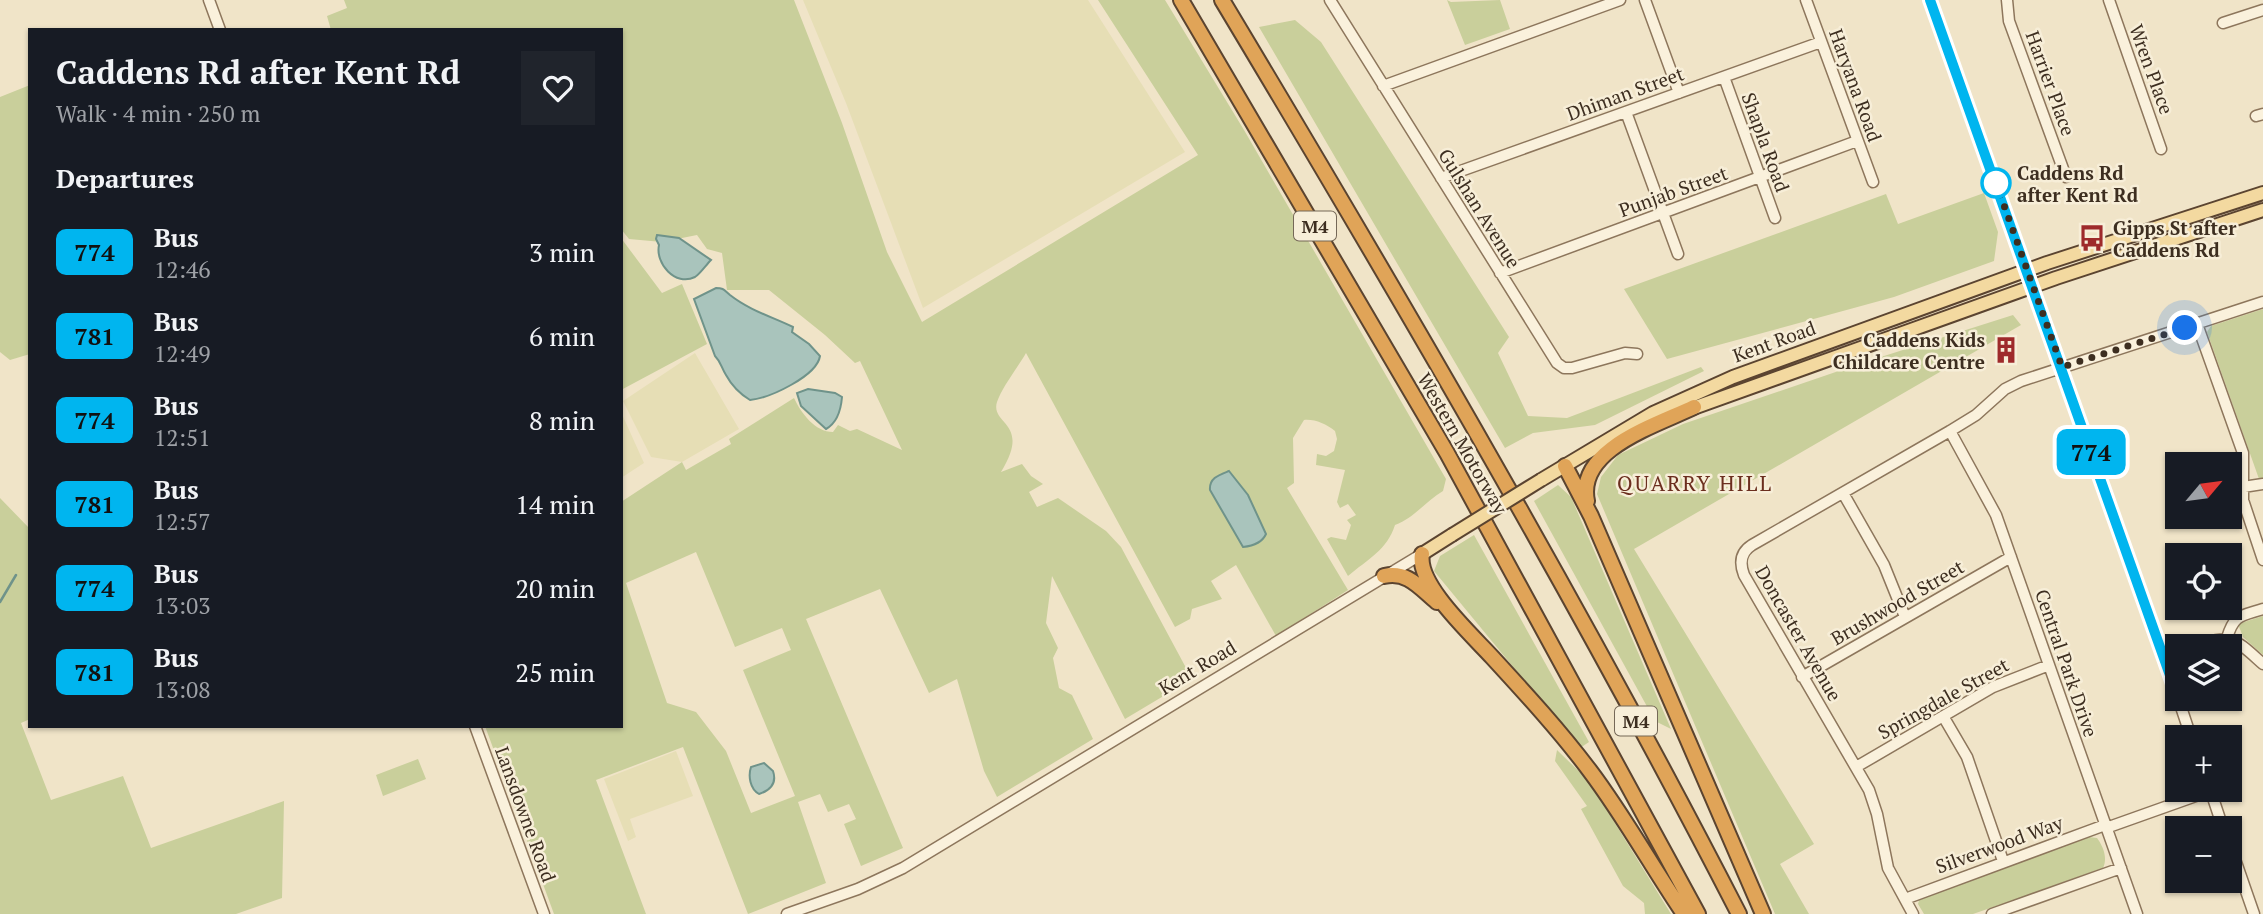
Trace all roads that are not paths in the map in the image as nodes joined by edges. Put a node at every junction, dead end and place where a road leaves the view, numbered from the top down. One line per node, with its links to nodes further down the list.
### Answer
1 (209, 0): 14 (street)
2 (1181, 0): 72 (highway, Western Motorway / M4)
3 (1223, 0): 73 (highway, Western Motorway / M4)
4 (1330, 0): 17 (street, Gulshan Avenue)
5 (1620, 0): 11 (street)
6 (1645, 0): 18 (street)
7 (1806, 0): 15 (street, Haryana Road)
8 (1930, 0): 31 (street)
9 (2007, 0): 23 (street, Harrier Place)
10 (2109, 0): 21 (street, Wren Place)
11 (1607, 2): 17 (street)
12 (2263, 10): 13 (street)
13 (2222, 23)
14 (219, 28)
15 (1821, 42): 16 (street, Dhiman Street); 20 (street, Haryana Road)
16 (1724, 77): 18 (street, Dhiman Street); 22 (street, Shapla Road)
17 (1383, 86): 24 (street, Gulshan Avenue)
18 (1679, 93): 19 (street, Dhiman Street)
19 (1626, 112): 24 (street, Dhiman Street); 28 (street)
20 (1857, 141): 22 (street, Punjab Street); 25 (street, Haryana Road)
21 (2161, 149)
22 (1760, 177): 28 (street, Punjab Street); 29 (street, Shapla Road)
23 (2066, 177)
24 (1441, 178): 32 (street, Gulshan Avenue)
25 (1872, 182)
26 (2263, 192): 31 (main road, Kent Road)
27 (2263, 210): 33 (main road, Kent Road)
28 (1663, 213): 30 (street); 32 (street, Punjab Street)
29 (1775, 218)
30 (1678, 254)
31 (2027, 271): 33 (street); 40 (main road, Kent Road)
32 (1500, 274): 36 (street, Gulshan Avenue)
33 (2033, 286): 37 (street); 38 (main road, Kent Road)
34 (2263, 302): 35 (street, Doncaster Avenue)
35 (2197, 324): 37 (street, Doncaster Avenue); 43 (street)
36 (1637, 354)
37 (2062, 367): 39 (street, Doncaster Avenue); 55 (street)
38 (1695, 407): 40 (main road, Kent Road); 45 (highway)
39 (1950, 431): 44 (street, Doncaster Avenue); 47 (street, Central Park Drive)
40 (1619, 434): 41 (main road, Kent Road)
41 (1565, 466): 45 (highway); 46 (main road, Kent Road, bridge)
42 (2263, 484): 43 (street)
43 (2243, 487): 48 (street)
44 (1843, 493): 52 (street); 59 (street, Doncaster Avenue)
45 (1591, 516): 74 (highway)
46 (1422, 554): 49 (street, Kent Road); 51 (highway)
47 (2011, 557): 52 (street, Brushwood Street); 58 (street, Central Park Drive)
48 (2263, 560)
49 (1384, 576): 51 (highway); 70 (street, Kent Road)
50 (2263, 609): 53 (street)
51 (1452, 613): 71 (highway)
52 (1905, 617): 59 (street, Brushwood Street)
53 (2228, 634)
54 (2242, 646): 57 (street)
55 (2163, 656): 56 (street)
56 (2165, 661)
57 (2263, 664)
58 (2049, 665): 60 (street, Springdale Street); 64 (street, Central Park Drive)
59 (1802, 677): 62 (street, Doncaster Avenue)
60 (1943, 716): 62 (street, Springdale Street); 65 (street)
61 (476, 728): 69 (street, Lansdowne Road)
62 (1856, 767): 68 (street, Doncaster Avenue)
63 (2176, 802): 64 (street, Silverwood Way)
64 (2106, 827): 65 (street, Silverwood Way); 66 (street, Central Park Drive)
65 (2003, 861): 68 (street, Silverwood Way)
66 (2121, 868): 76 (street); 77 (street, Central Park Drive)
67 (2242, 880): 78 (street)
68 (1905, 899): 75 (street, Doncaster Avenue)
69 (544, 914)
70 (787, 914)
71 (1684, 914)
72 (1698, 914)
73 (1739, 914)
74 (1763, 914)
75 (1913, 914)
76 (1992, 914)
77 (2137, 914)
78 (2254, 914)

